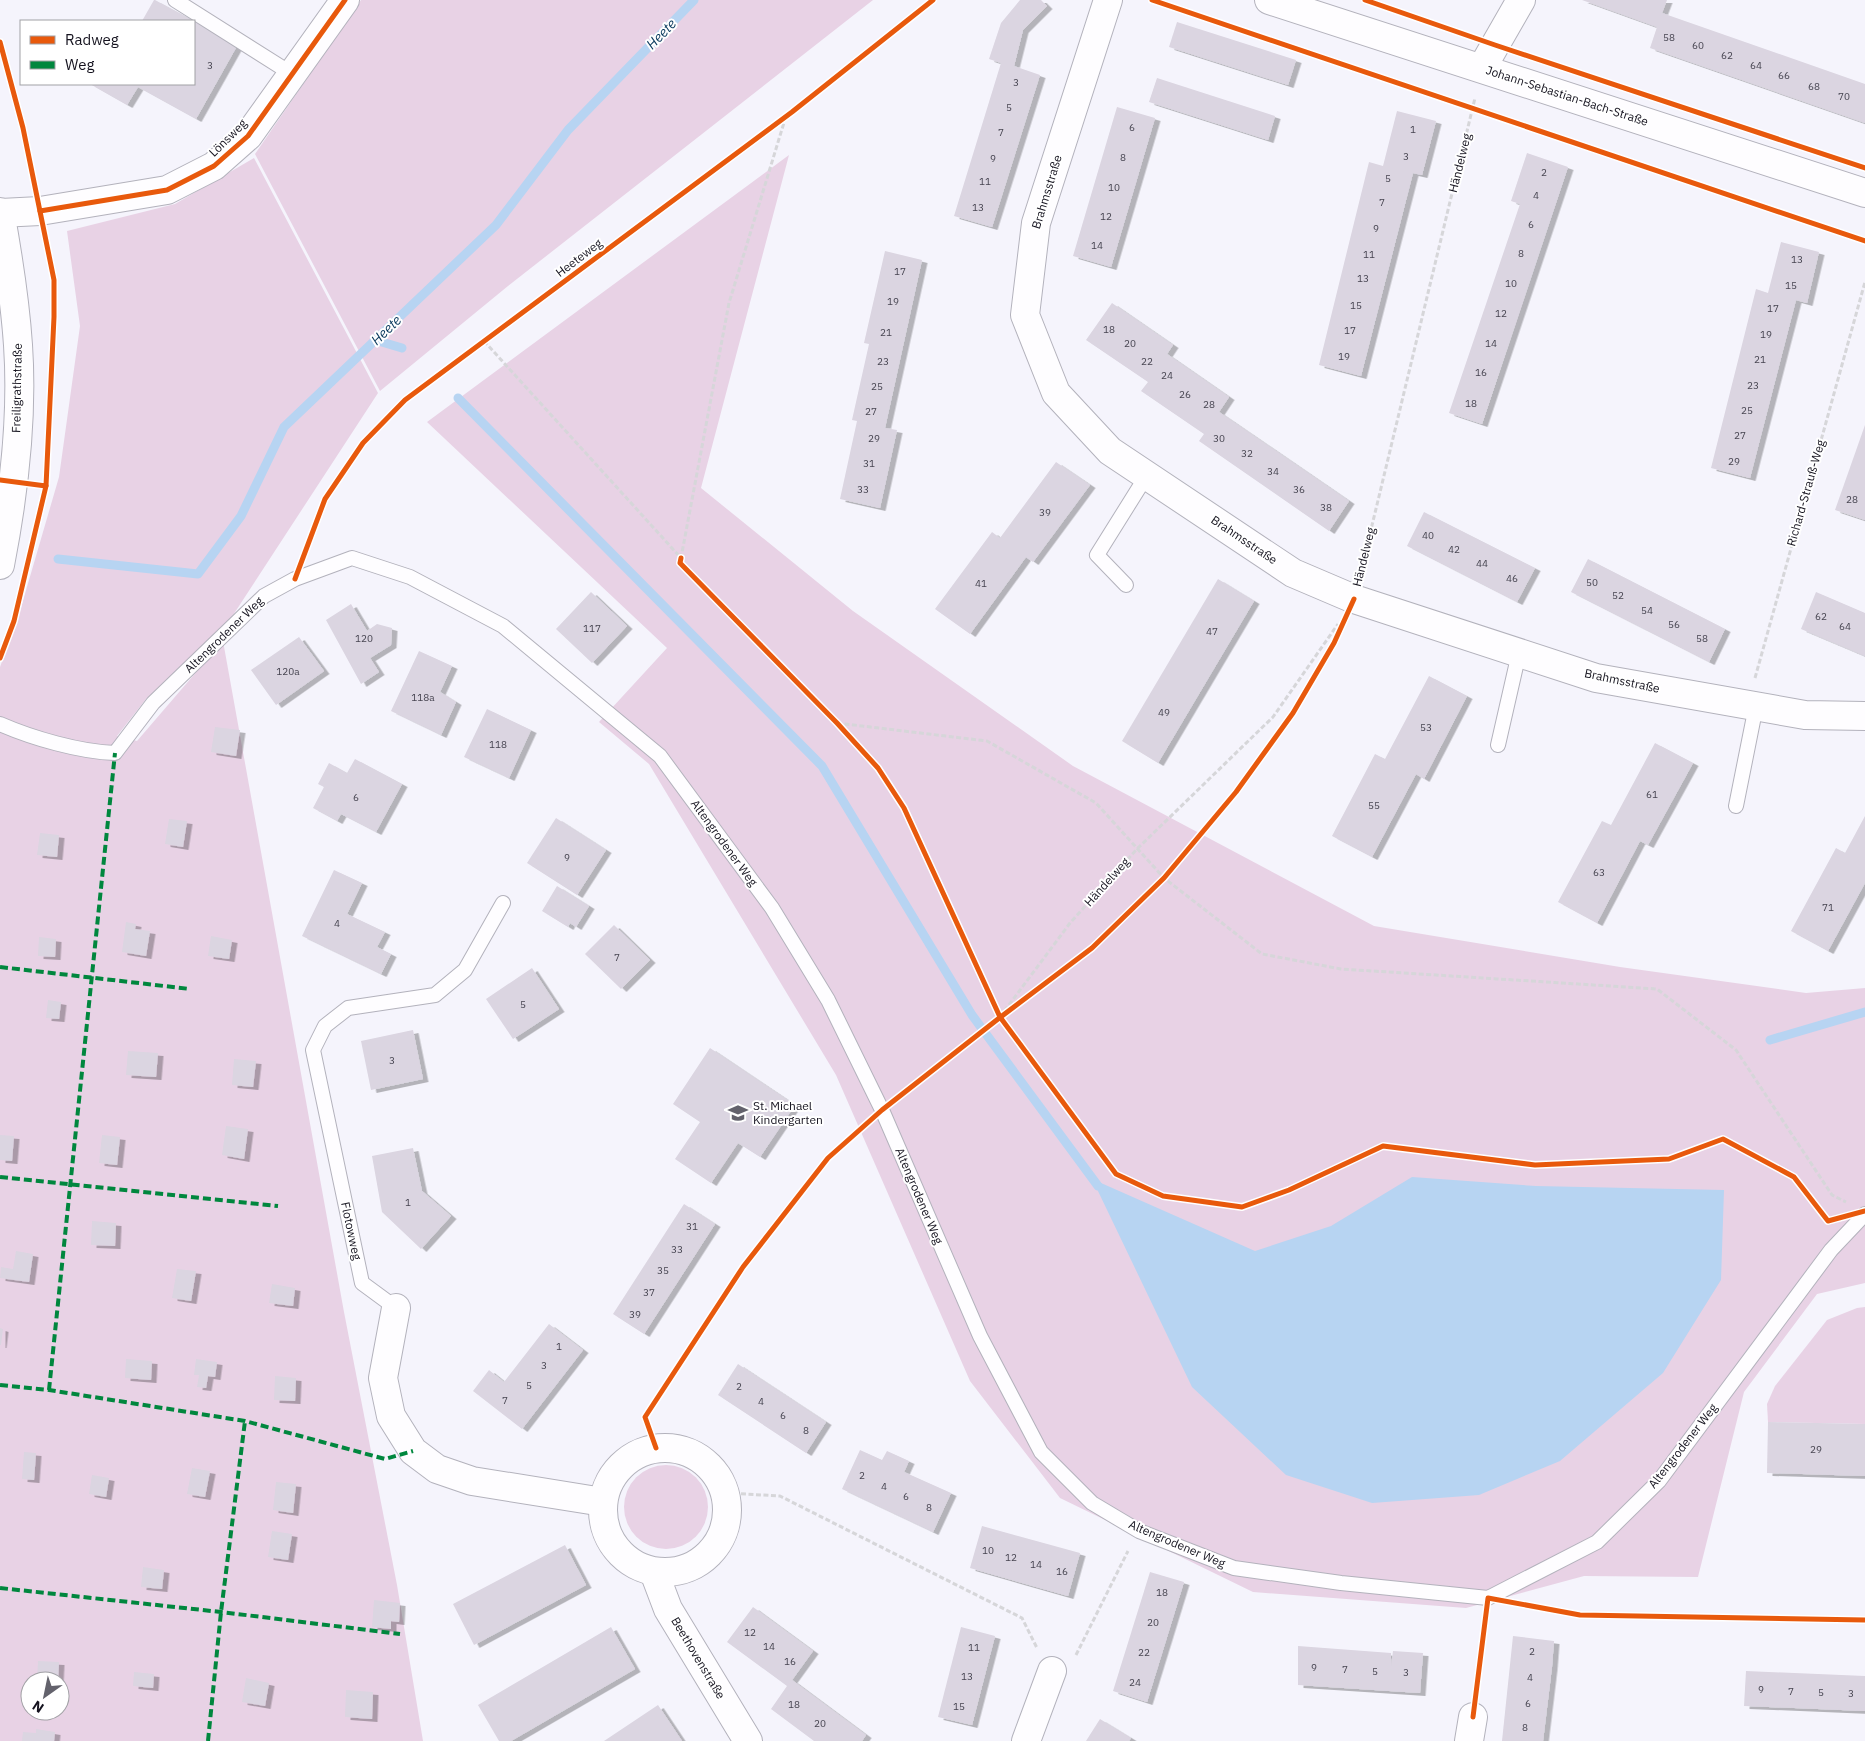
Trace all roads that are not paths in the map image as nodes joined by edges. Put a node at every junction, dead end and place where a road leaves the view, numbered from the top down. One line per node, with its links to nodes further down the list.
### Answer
1 (175, 0): 7 (lane)
2 (346, 0): 7 (street, Lönsweg)
3 (1108, 0): 10 (street, Brahmsstraße)
4 (1269, 0): 6 (street, Johann-Sebastian-Bach-Straße)
5 (1521, 0): 6 (street)
6 (1482, 68): 8 (street, Johann-Sebastian-Bach-Straße)
7 (292, 74): 9 (street, Lönsweg)
8 (1865, 193)
9 (0, 213): 11 (street, Freiligrathstraße)
10 (1147, 475): 12 (lane); 13 (street, Brahmsstraße)
11 (0, 565)
12 (1126, 585)
13 (1519, 653): 14 (street, Brahmsstraße); 17 (lane)
14 (1752, 705): 15 (street, Brahmsstraße); 18 (lane)
15 (1865, 716)
16 (0, 724): 20 (lane, Altengrodener Weg)
17 (1498, 745)
18 (1736, 806)
19 (504, 903): 21 (lane, Flotowweg)
20 (1865, 1214)
21 (396, 1308): 22 (street, Flotowweg)
22 (603, 1502): 23 (street); 23 (street)
23 (654, 1572): 25 (street, Beethovenstraße)
24 (1052, 1671): 26 (street)
25 (748, 1741)
26 (1026, 1741)

